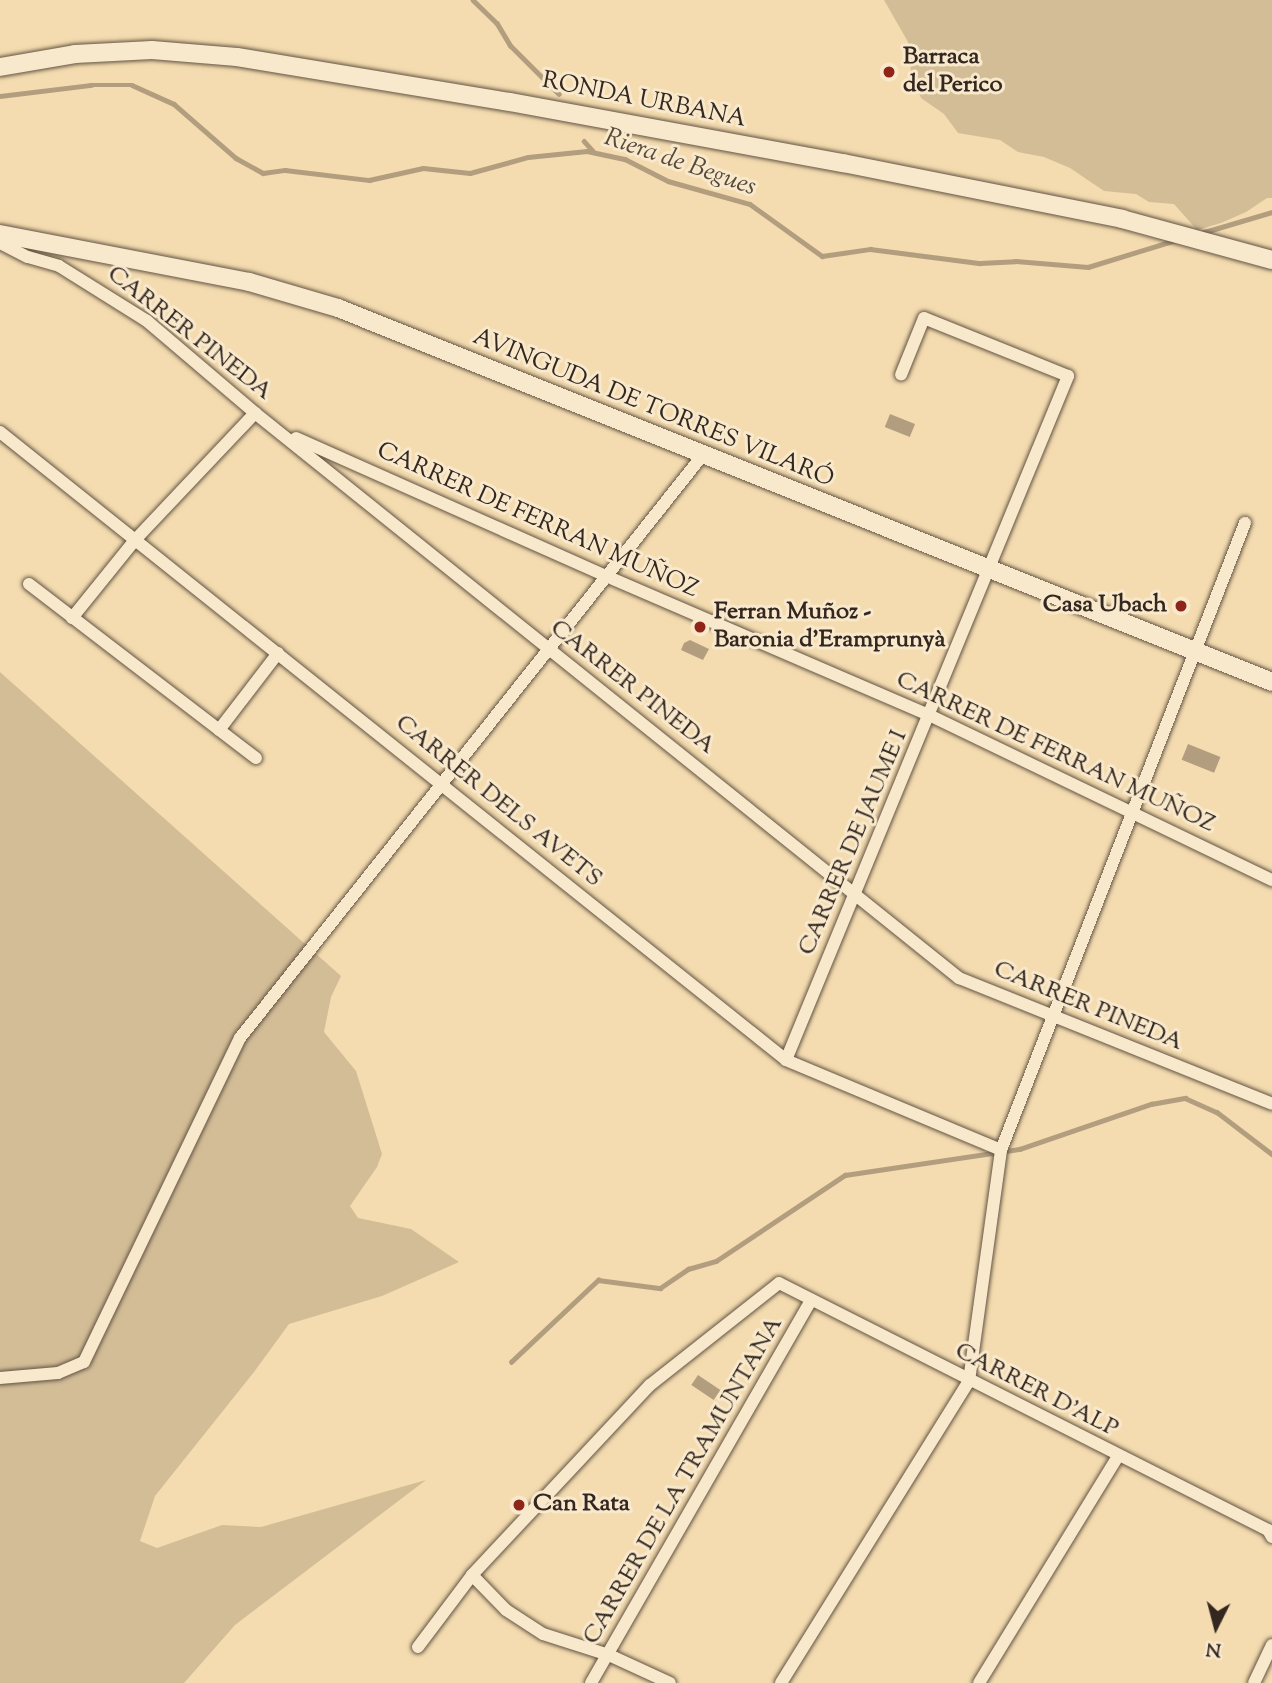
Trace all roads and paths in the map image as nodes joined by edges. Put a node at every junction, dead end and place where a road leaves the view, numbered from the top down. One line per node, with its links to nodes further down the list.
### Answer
1 (0, 67): 3 (street, RONDA URBANA)
2 (1, 241): 5 (street, CARRER PINEDA); 8 (street, AVINGUDA DE TORRES VILARÓ)
3 (1272, 260)
4 (901, 375): 11 (street, CARRER DE JAUME I)
5 (256, 413): 6 (street, CARRER PINEDA); 10 (street)
6 (280, 430): 12 (street, CARRER DE FERRAN MUÑOZ); 15 (street, CARRER PINEDA)
7 (0, 432): 10 (street, CARRER DELS AVETS)
8 (702, 456): 11 (street, AVINGUDA DE TORRES VILARÓ); 12 (street)
9 (1245, 523): 16 (street)
10 (135, 540): 14 (street); 17 (street, CARRER DELS AVETS)
11 (989, 568): 16 (street, AVINGUDA DE TORRES VILARÓ); 19 (street, CARRER DE JAUME I)
12 (606, 576): 15 (street); 19 (street, CARRER DE FERRAN MUÑOZ)
13 (29, 584): 14 (street)
14 (72, 618): 20 (street)
15 (548, 649): 22 (street); 25 (street, CARRER PINEDA)
16 (1194, 651): 18 (street, AVINGUDA DE TORRES VILARÓ); 23 (street)
17 (278, 653): 20 (street); 22 (street, CARRER DELS AVETS)
18 (1272, 682)
19 (929, 715): 23 (street, CARRER DE FERRAN MUÑOZ); 25 (street, CARRER DE JAUME I)
20 (219, 730): 21 (street)
21 (257, 758)
22 (441, 784): 27 (street, CARRER DELS AVETS); 31 (street)
23 (1134, 812): 24 (street, CARRER DE FERRAN MUÑOZ); 26 (street)
24 (1272, 880)
25 (856, 892): 26 (street, CARRER PINEDA); 27 (street, CARRER DE JAUME I)
26 (1056, 1015): 28 (street, CARRER PINEDA); 29 (street)
27 (786, 1060): 29 (street, CARRER DELS AVETS)
28 (1272, 1104)
29 (1000, 1156): 32 (street)
30 (811, 1300): 32 (street, CARRER D'ALP); 35 (street, CARRER D'ALP); 38 (street, CARRER DE LA TRAMUNTANA)
31 (0, 1378)
32 (969, 1381): 33 (street, CARRER D'ALP); 41 (street)
33 (1118, 1456): 34 (street, CARRER D'ALP); 42 (street)
34 (1272, 1536)
35 (472, 1575): 37 (street); 38 (street)
36 (1272, 1645): 43 (street)
37 (418, 1647)
38 (609, 1655): 39 (street, CARRER DE LA TRAMUNTANA); 40 (street)
39 (591, 1683)
40 (670, 1683)
41 (780, 1683)
42 (979, 1683)
43 (1254, 1683)

